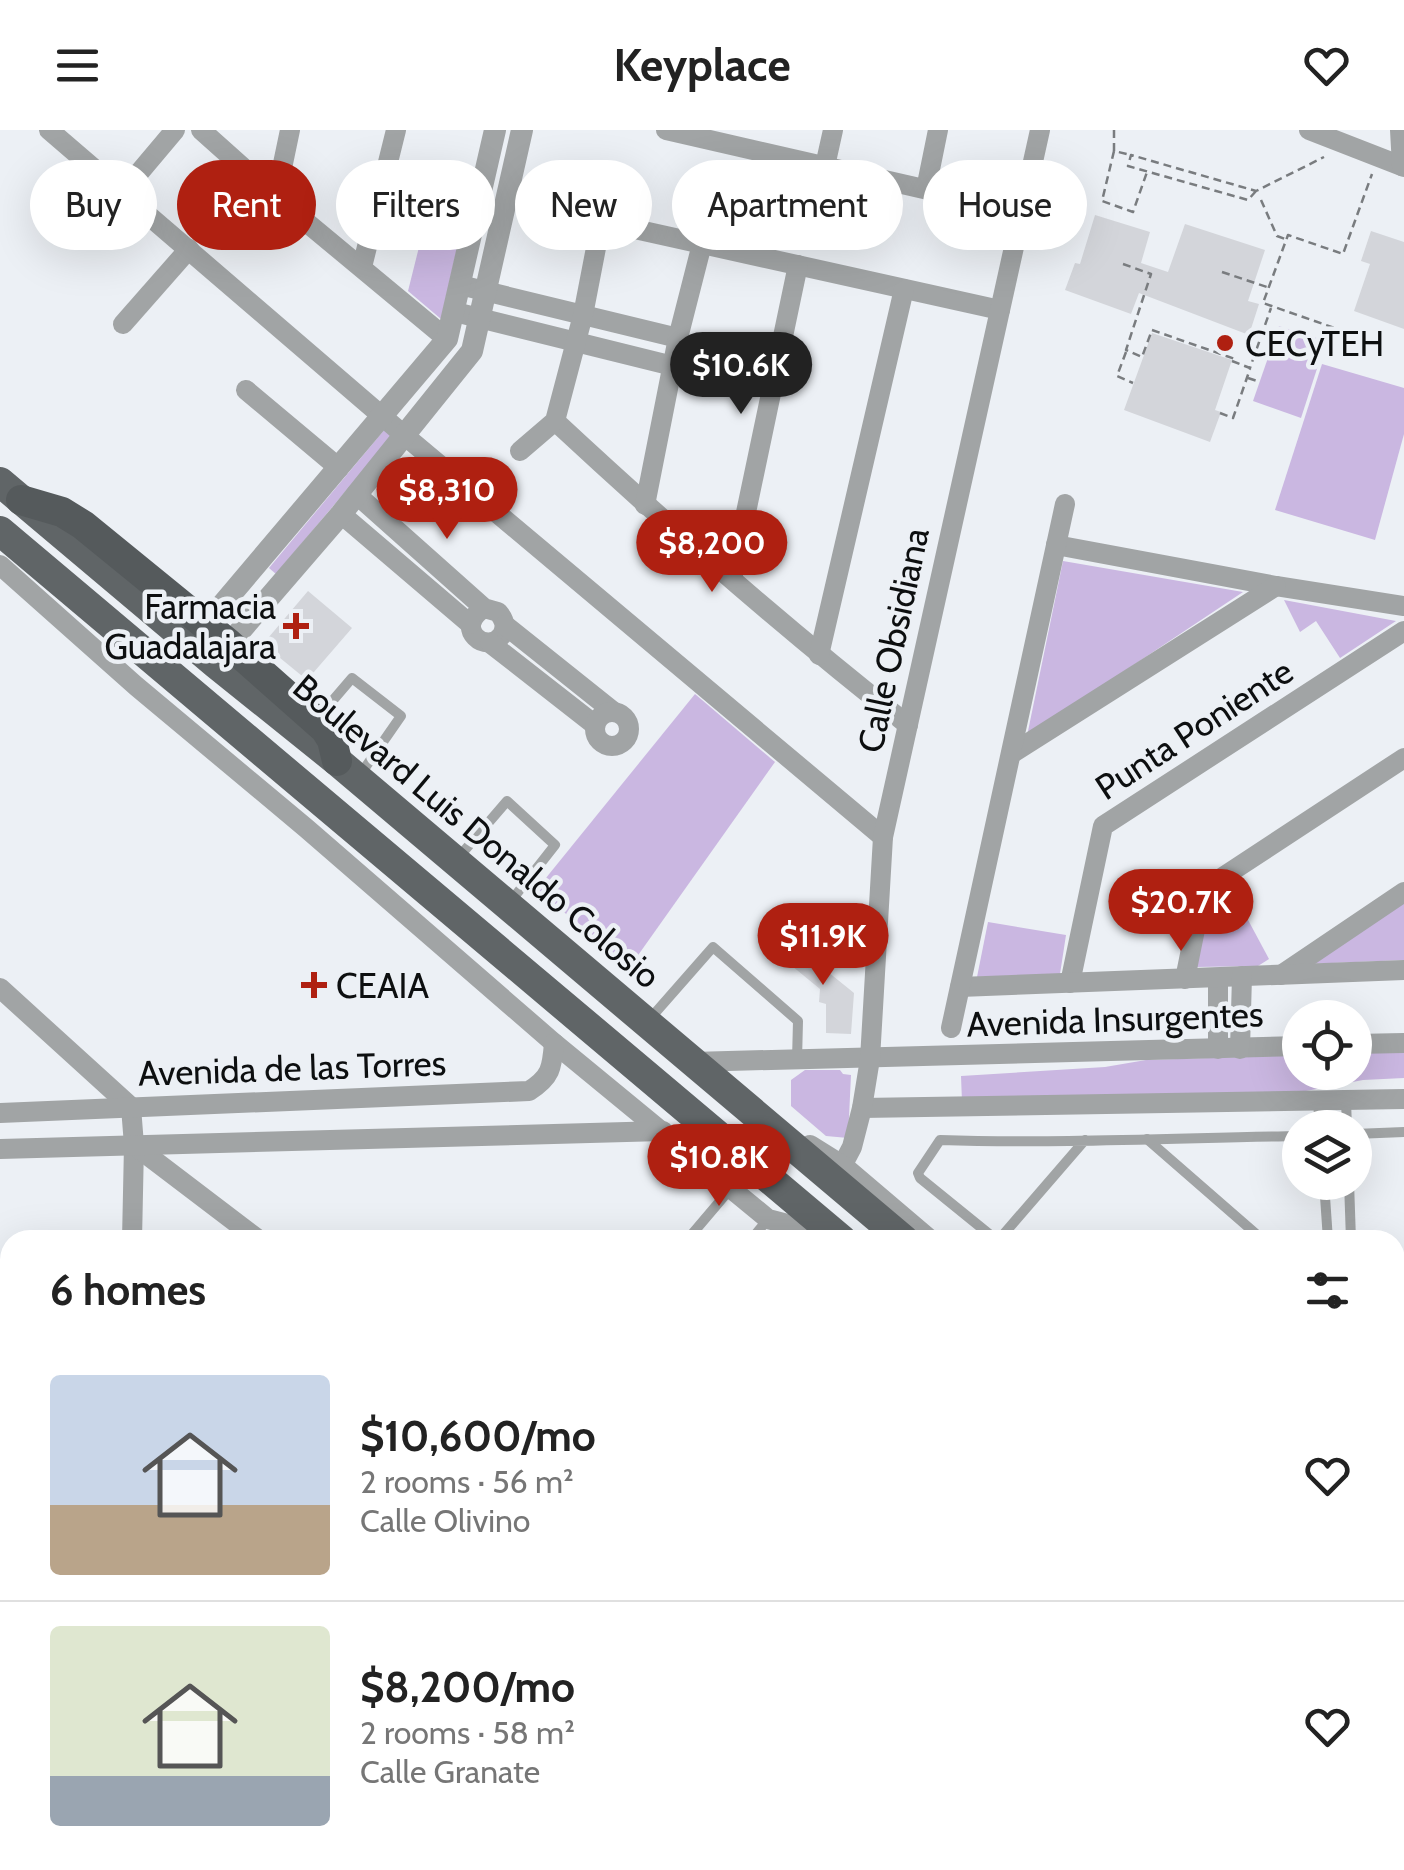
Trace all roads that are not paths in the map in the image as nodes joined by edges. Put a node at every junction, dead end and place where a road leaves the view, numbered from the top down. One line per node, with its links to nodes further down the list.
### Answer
1 (49, 130): 15 (street)
2 (176, 130): 16 (street)
3 (200, 130): 17 (street)
4 (290, 130): 18 (street)
5 (396, 130): 33 (street)
6 (496, 130): 35 (street)
7 (522, 130): 37 (street)
8 (666, 130): 14 (street)
9 (834, 130): 20 (street)
10 (938, 130): 21 (street)
11 (1040, 130): 22 (street, Calle Obsidiana)
12 (1309, 130): 23 (street)
13 (1400, 130): 23 (street)
14 (730, 137): 19 (street)
15 (84, 160)
16 (150, 160)
17 (234, 160)
18 (284, 160)
19 (805, 160)
20 (826, 160)
21 (932, 160)
22 (1033, 160)
23 (1403, 166)
24 (157, 222): 26 (street)
25 (316, 229): 33 (street)
26 (177, 239)
27 (188, 250): 42 (street)
28 (190, 250): 48 (street)
29 (596, 250): 40 (street)
30 (700, 250): 43 (street)
31 (728, 250): 34 (street)
32 (1012, 250): 38 (street, Calle Obsidiana)
33 (362, 266): 44 (street)
34 (798, 266): 36 (street); 62 (street)
35 (460, 285): 37 (street); 39 (street)
36 (904, 289): 38 (street); 71 (street)
37 (486, 292): 40 (street); 41 (street)
38 (1000, 310): 74 (street, Calle Obsidiana)
39 (454, 312): 41 (street); 44 (street)
40 (582, 315): 43 (street); 45 (street)
41 (480, 318): 45 (street); 50 (street)
42 (123, 324)
43 (678, 338): 46 (street)
44 (448, 339): 48 (street)
45 (576, 342): 46 (street); 49 (street)
46 (673, 366): 56 (street)
47 (246, 390): 52 (street)
48 (383, 415): 50 (street); 52 (street)
49 (555, 421): 51 (street); 56 (street)
50 (404, 435): 54 (street); 79 (street)
51 (520, 450)
52 (338, 468): 60 (street)
53 (11, 491): 69 (highway); 78 (main road, Boulevard Luis Donaldo Colosio)
54 (356, 494): 57 (street); 66 (street)
55 (1065, 504): 59 (street)
56 (645, 505): 62 (street)
57 (341, 514): 63 (street); 66 (street)
58 (0, 531): 129 (main road)
59 (1056, 545): 64 (street); 76 (street)
60 (258, 563): 63 (street); 69 (street)
61 (0, 564): 94 (street)
62 (732, 579): 71 (street)
63 (282, 583): 69 (street)
64 (1276, 586): 65 (street); 76 (street)
65 (1404, 606)
66 (477, 616): 67 (street); 70 (street)
67 (505, 625): 70 (street); 72 (street)
68 (1404, 631): 88 (street, Punta Poniente)
69 (217, 635): 73 (highway)
70 (490, 642): 75 (street)
71 (818, 655): 74 (street)
72 (614, 712): 75 (street); 75 (street)
73 (316, 720): 78 (highway); 78 (lane)
74 (908, 725): 79 (street, Calle Obsidiana)
75 (595, 726)
76 (1011, 754): 90 (street)
77 (1404, 758): 87 (street)
78 (348, 770): 80 (main road, Boulevard Luis Donaldo Colosio)
79 (883, 837): 99 (street, Calle Obsidiana)
80 (456, 861): 82 (main road, Boulevard Luis Donaldo Colosio); 82 (lane)
81 (1404, 892): 84 (street)
82 (508, 906): 91 (main road, Boulevard Luis Donaldo Colosio)
83 (1404, 970): 84 (street)
84 (1280, 975): 85 (street)
85 (1242, 976): 86 (street); 98 (street)
86 (1218, 978): 87 (street); 97 (street)
87 (1186, 979): 88 (street)
88 (1070, 983): 90 (street)
89 (0, 988): 105 (street)
90 (960, 988): 92 (street)
91 (647, 1022): 100 (lane); 101 (main road, Boulevard Luis Donaldo Colosio)
92 (951, 1028)
93 (1404, 1042): 95 (street)
94 (554, 1043): 105 (street, Avenida de las Torres); 111 (street)
95 (1372, 1043)
96 (1282, 1047): 98 (street, Avenida Insurgentes)
97 (1218, 1049): 98 (street, Avenida Insurgentes); 99 (street, Avenida Insurgentes)
98 (1240, 1049)
99 (870, 1059): 100 (street, Avenida Insurgentes); 106 (street, Calle Obsidiana)
100 (797, 1060): 101 (street, Avenida Insurgentes)
101 (692, 1062): 107 (main road, Boulevard Luis Donaldo Colosio)
102 (1404, 1099): 103 (street)
103 (1346, 1101): 104 (street); 109 (lane)
104 (1318, 1102): 106 (street); 108 (lane)
105 (131, 1106): 110 (street, Avenida de las Torres); 117 (street)
106 (862, 1108): 119 (street, Calle Obsidiana)
107 (750, 1109): 119 (street); 130 (main road, Boulevard Luis Donaldo Colosio)
108 (1319, 1110)
109 (1346, 1110)
110 (0, 1113)
111 (663, 1131): 117 (street); 120 (street)
112 (1404, 1132): 113 (lane)
113 (1372, 1133)
114 (1282, 1136): 115 (lane)
115 (1146, 1139): 116 (lane); 134 (lane)
116 (1085, 1140): 132 (lane); 133 (lane)
117 (134, 1145): 118 (street); 124 (street); 125 (street)
118 (0, 1149)
119 (842, 1166): 131 (street)
120 (732, 1187): 123 (street); 126 (lane)
121 (1325, 1200): 135 (lane)
122 (1349, 1200): 136 (lane)
123 (768, 1219): 127 (lane); 128 (street)
124 (132, 1230)
125 (246, 1230)
126 (695, 1230)
127 (759, 1230)
128 (804, 1230)
129 (820, 1230)
130 (892, 1230)
131 (916, 1230)
132 (984, 1230)
133 (1007, 1230)
134 (1252, 1230)
135 (1327, 1230)
136 (1350, 1230)

